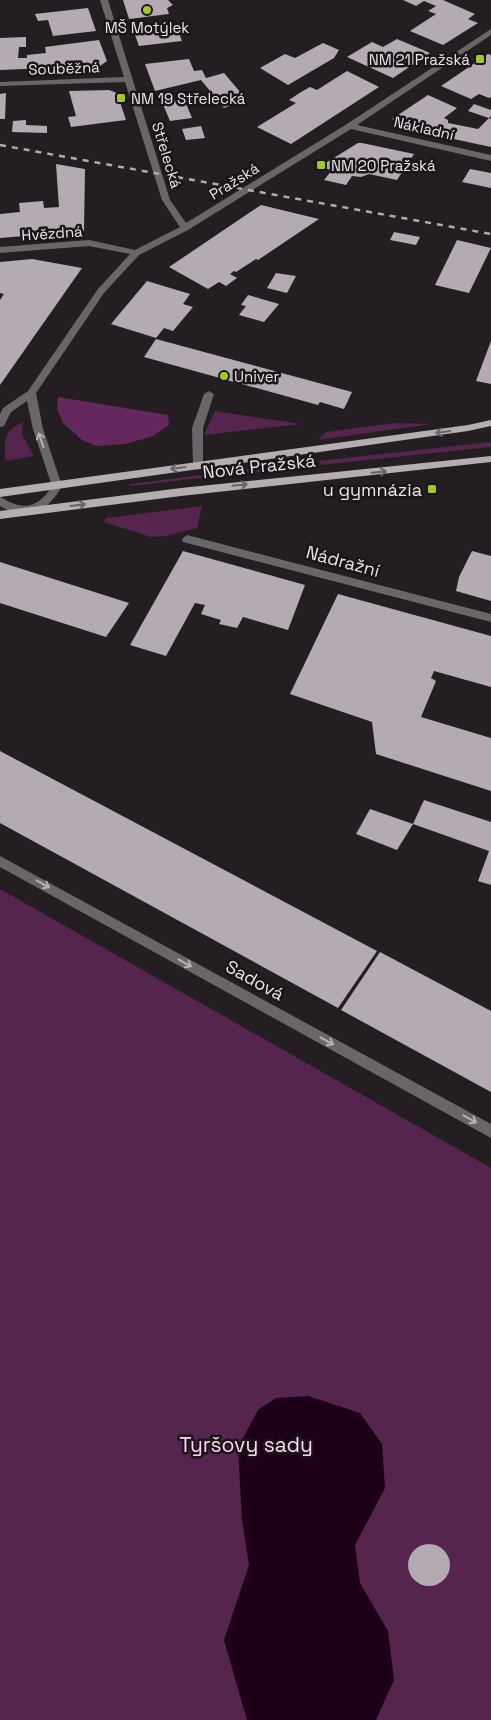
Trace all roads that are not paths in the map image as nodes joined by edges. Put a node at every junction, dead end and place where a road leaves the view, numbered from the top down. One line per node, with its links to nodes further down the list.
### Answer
1 (104, 0): 3 (street, Střelecká)
2 (491, 31): 5 (street, Pražská)
3 (130, 79): 4 (street, Souběžná); 7 (street, Střelecká)
4 (0, 84)
5 (350, 126): 6 (street, Nákladní); 7 (street, Pražská)
6 (491, 158)
7 (186, 228): 9 (street, Pražská)
8 (0, 250): 9 (street, Hvězdná)
9 (136, 253): 10 (street, Pražská)
10 (30, 393): 13 (street, Pražská); 16 (street, one-way to 10)
11 (209, 394): 15 (street)
12 (491, 423): 15 (main road, Nová Pražská, one-way to 15)
13 (0, 424)
14 (491, 459): 19 (main road, Nová Pražská, one-way to 14)
15 (198, 466): 16 (main road, Nová Pražská, one-way to 16)
16 (56, 486): 17 (main road); 19 (street)
17 (0, 493)
18 (0, 501): 19 (street)
19 (30, 510): 20 (main road)
20 (0, 515)
21 (186, 539): 22 (street, Nádražní)
22 (491, 618)
23 (0, 861): 24 (street, Sadová, one-way to 24)
24 (491, 1131)

